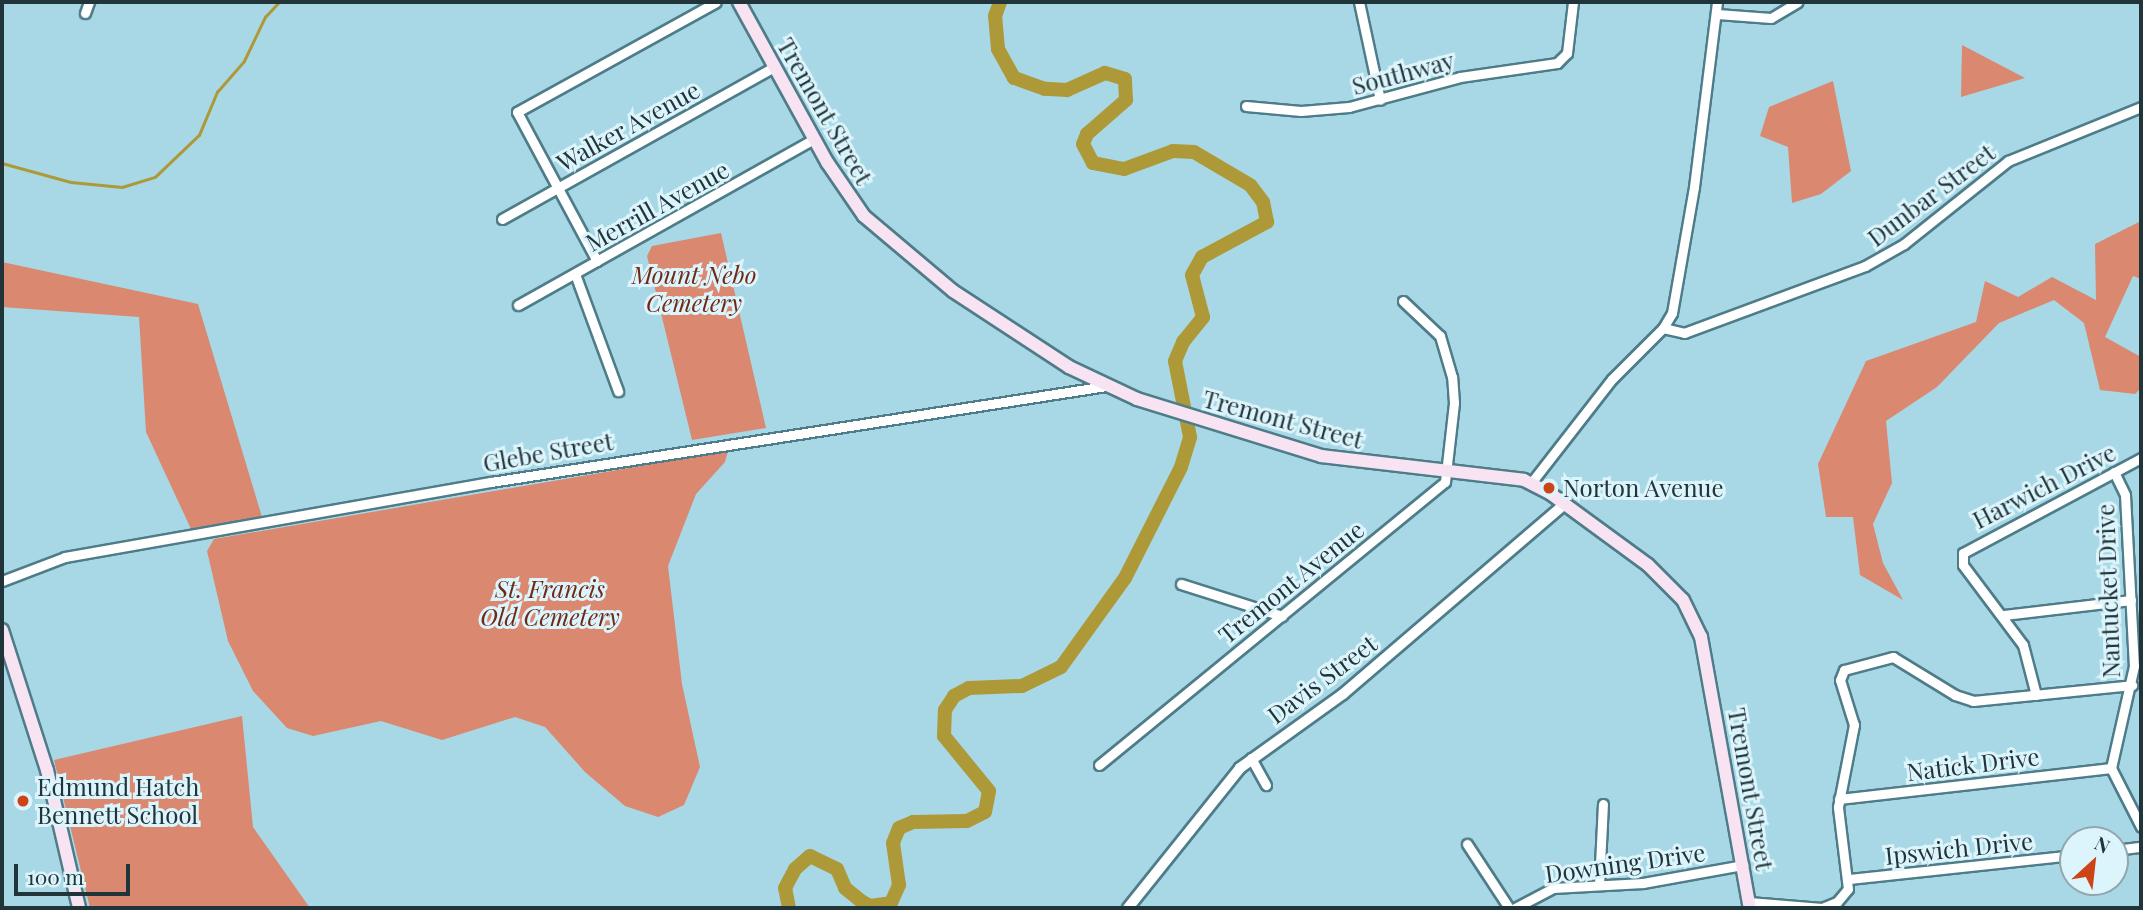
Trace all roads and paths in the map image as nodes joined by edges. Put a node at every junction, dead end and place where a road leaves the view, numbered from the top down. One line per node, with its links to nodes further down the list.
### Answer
1 (89, 2): 8 (street)
2 (716, 2): 15 (street)
3 (739, 2): 10 (main road, Tremont Street)
4 (1359, 2): 11 (street)
5 (1573, 2): 11 (street, Southway)
6 (1717, 2): 9 (street)
7 (1798, 2): 9 (street)
8 (85, 13)
9 (1717, 14): 21 (street)
10 (774, 67): 14 (main road, Tremont Street); 15 (street, Walker Avenue)
11 (1381, 100): 12 (street, Southway)
12 (1246, 106)
13 (2141, 107): 21 (street, Dunbar Street)
14 (814, 139): 17 (street, Merrill Avenue); 22 (main road, Tremont Street)
15 (557, 188): 16 (street, Walker Avenue); 17 (street)
16 (502, 219)
17 (597, 261): 18 (street, Merrill Avenue)
18 (575, 274): 20 (street, Merrill Avenue); 23 (street)
19 (1403, 301): 25 (street)
20 (518, 306)
21 (1663, 328): 27 (street)
22 (1107, 386): 25 (main road, Tremont Street); 29 (street, Glebe Street)
23 (618, 391)
24 (2141, 458): 26 (street, Harwich Drive)
25 (1449, 470): 27 (main road, Tremont Street); 33 (street, Tremont Avenue)
26 (2114, 472): 31 (street, Nantucket Drive); 32 (street, Harwich Drive)
27 (1531, 483): 28 (main road, Tremont Street)
28 (1565, 504): 37 (street, Davis Street); 46 (main road, Tremont Street)
29 (2, 581)
30 (1181, 584): 33 (street)
31 (2131, 600): 32 (street); 35 (street, Nantucket Drive)
32 (2004, 615): 36 (street, Harwich Drive)
33 (1282, 616): 38 (street, Tremont Avenue)
34 (2, 630): 50 (main road)
35 (2132, 685): 36 (street); 39 (street, Nantucket Drive)
36 (2036, 695): 41 (street)
37 (1251, 758): 40 (street); 51 (street, Davis Street)
38 (1099, 765)
39 (2111, 768): 41 (street, Natick Drive); 43 (street)
40 (1266, 785)
41 (1839, 799): 47 (street)
42 (1603, 803): 48 (street)
43 (2141, 827)
44 (1467, 844): 52 (street)
45 (2059, 856): 47 (street, Ipswich Drive)
46 (1743, 865): 48 (street, Downing Drive); 49 (main road, Tremont Street)
47 (1849, 879): 49 (street)
48 (1599, 885): 53 (street, Downing Drive)
49 (1750, 905)
50 (79, 908)
51 (1128, 908)
52 (1509, 908)
53 (1515, 908)

